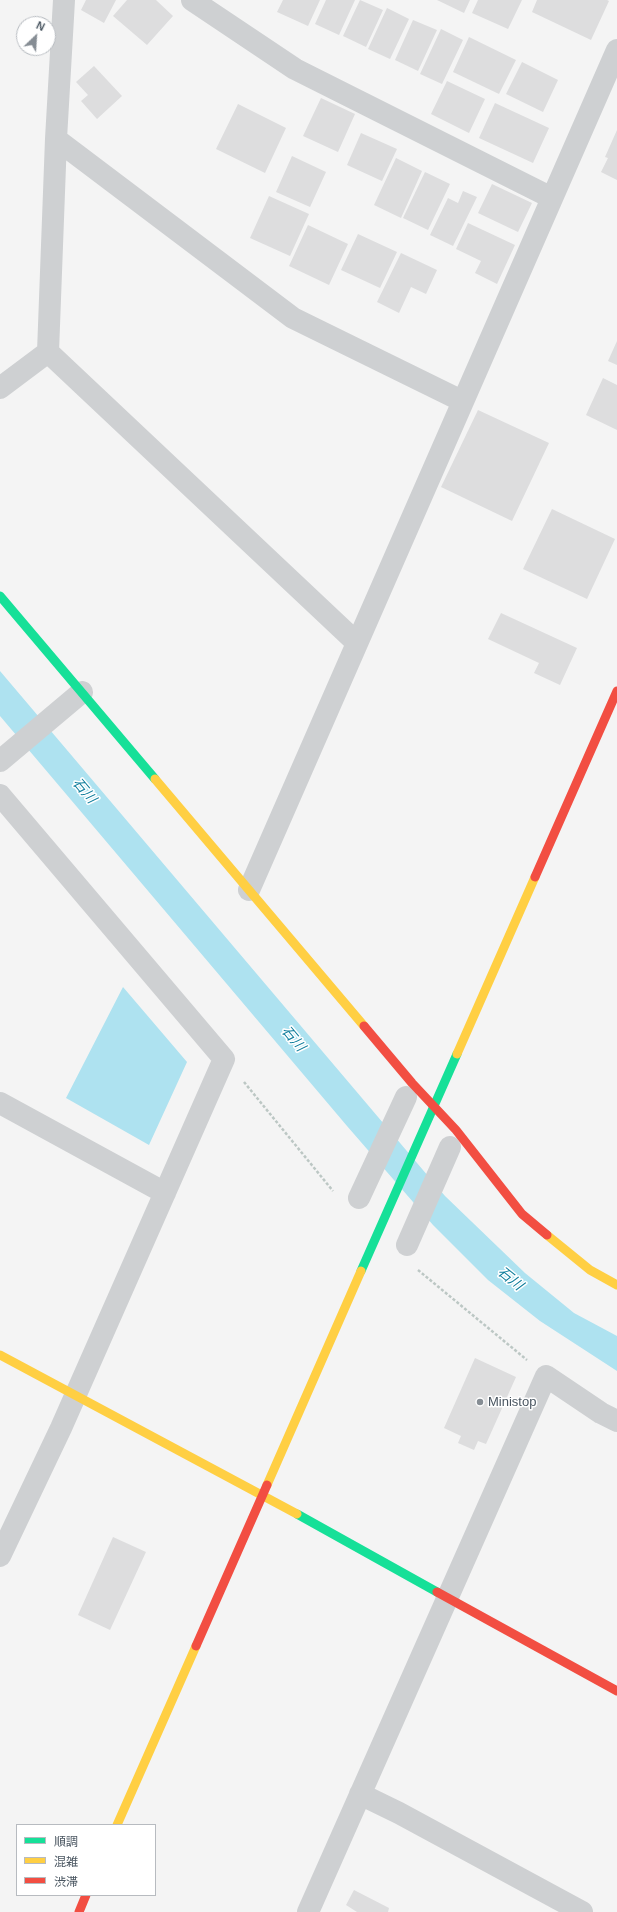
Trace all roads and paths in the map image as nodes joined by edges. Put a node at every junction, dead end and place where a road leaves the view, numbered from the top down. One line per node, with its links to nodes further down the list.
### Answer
1 (64, 0): 4 (street)
2 (192, 0): 5 (street)
3 (617, 50): 5 (street)
4 (56, 139): 6 (street); 8 (street)
5 (552, 198): 8 (street)
6 (48, 352): 7 (street); 10 (street)
7 (0, 388)
8 (462, 401): 10 (street)
9 (0, 596): 12 (street)
10 (357, 643): 15 (street)
11 (617, 691): 19 (street)
12 (82, 692): 13 (street); 15 (street)
13 (0, 761)
14 (0, 795): 16 (street)
15 (249, 890): 19 (street)
16 (224, 1059): 21 (street); 22 (path)
17 (406, 1097): 23 (street)
18 (0, 1102): 21 (street)
19 (434, 1105): 26 (street); 31 (street)
20 (450, 1147): 24 (street)
21 (165, 1193): 29 (street)
22 (337, 1196)
23 (359, 1198)
24 (407, 1245)
25 (414, 1267): 28 (path)
26 (617, 1285)
27 (0, 1354): 29 (street)
28 (546, 1376): 30 (street); 33 (street)
29 (76, 1396): 31 (street); 32 (street)
30 (617, 1421)
31 (262, 1496): 33 (street); 36 (street)
32 (0, 1556)
33 (448, 1598): 34 (street); 35 (street)
34 (617, 1691)
35 (360, 1794): 39 (street); 40 (street)
36 (117, 1824)
37 (86, 1896): 38 (street)
38 (79, 1912)
39 (308, 1912)
40 (582, 1912)

